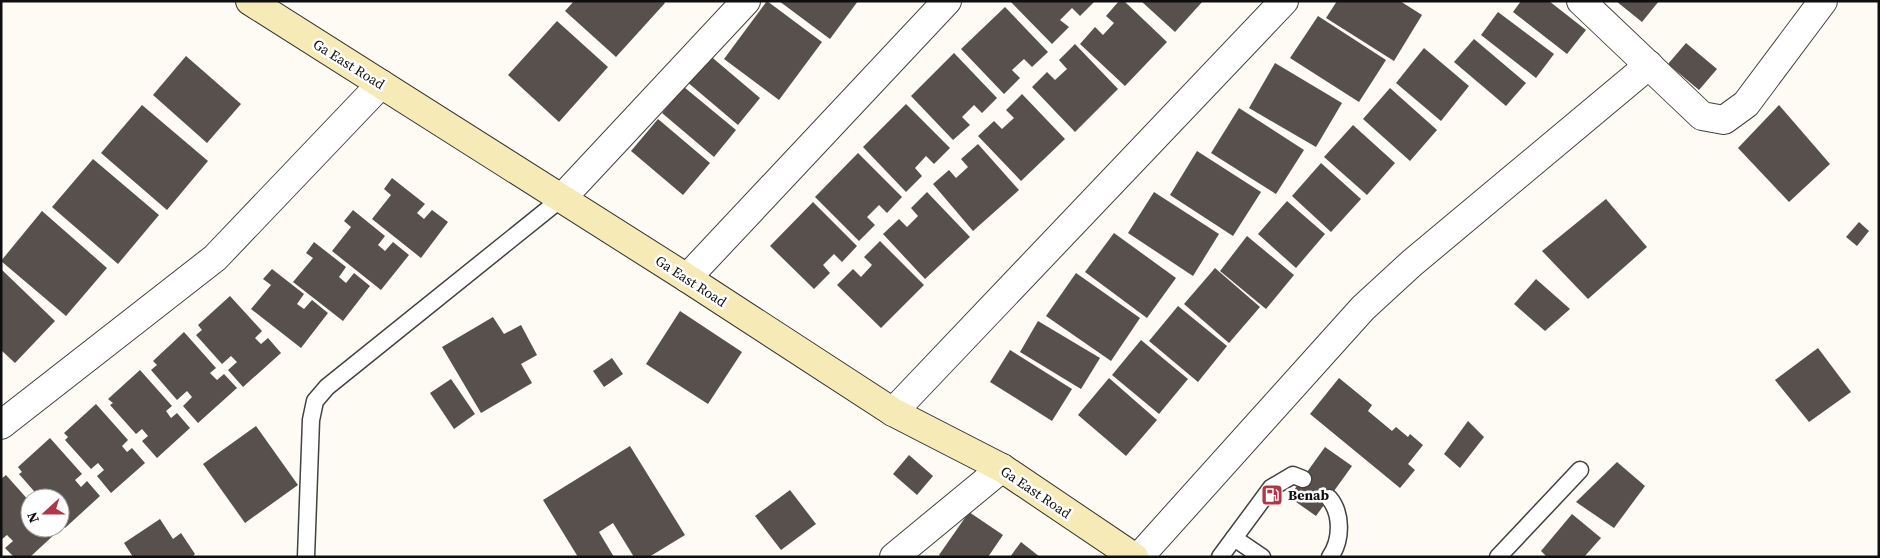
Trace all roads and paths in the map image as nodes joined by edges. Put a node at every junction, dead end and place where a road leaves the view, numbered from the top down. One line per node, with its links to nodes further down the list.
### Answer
1 (250, 1): 8 (street, Ga East Road)
2 (746, 1): 9 (street)
3 (946, 1): 10 (street)
4 (1284, 1): 11 (street)
5 (1581, 1): 7 (street)
6 (1823, 1): 7 (street)
7 (1649, 65): 21 (street)
8 (381, 84): 9 (street, Ga East Road); 12 (street)
9 (562, 198): 10 (street, Ga East Road); 18 (lane)
10 (687, 278): 11 (street, Ga East Road)
11 (893, 412): 13 (street, Ga East Road)
12 (1, 425)
13 (1002, 468): 19 (street); 20 (street, Ga East Road)
14 (1580, 470): 25 (lane)
15 (1303, 479): 17 (lane)
16 (1329, 498): 24 (lane)
17 (1234, 538): 22 (lane); 23 (lane)
18 (306, 557)
19 (894, 557)
20 (1134, 557)
21 (1139, 557)
22 (1220, 557)
23 (1262, 557)
24 (1330, 557)
25 (1498, 557)

